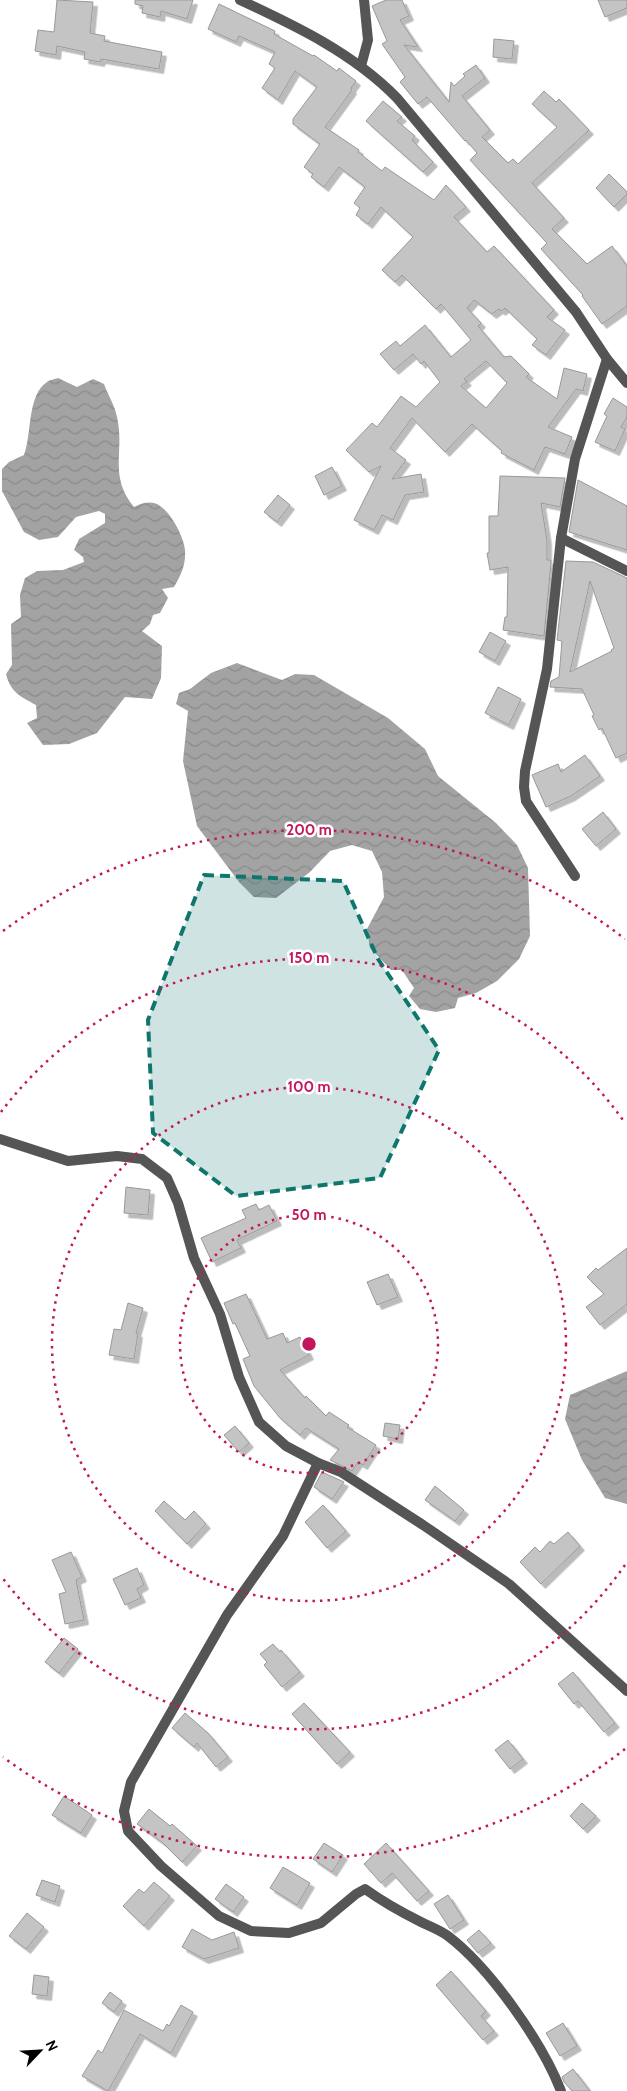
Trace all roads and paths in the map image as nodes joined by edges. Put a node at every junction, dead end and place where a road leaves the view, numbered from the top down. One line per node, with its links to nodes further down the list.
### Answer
1 (240, 0): 3 (street)
2 (364, 0): 3 (street)
3 (361, 66): 4 (street)
4 (607, 359): 5 (street); 6 (street)
5 (627, 383)
6 (561, 538): 7 (street); 8 (street)
7 (627, 571)
8 (575, 876)
9 (0, 1139): 10 (street)
10 (318, 1463): 11 (street); 12 (street)
11 (627, 1691)
12 (561, 2091)

